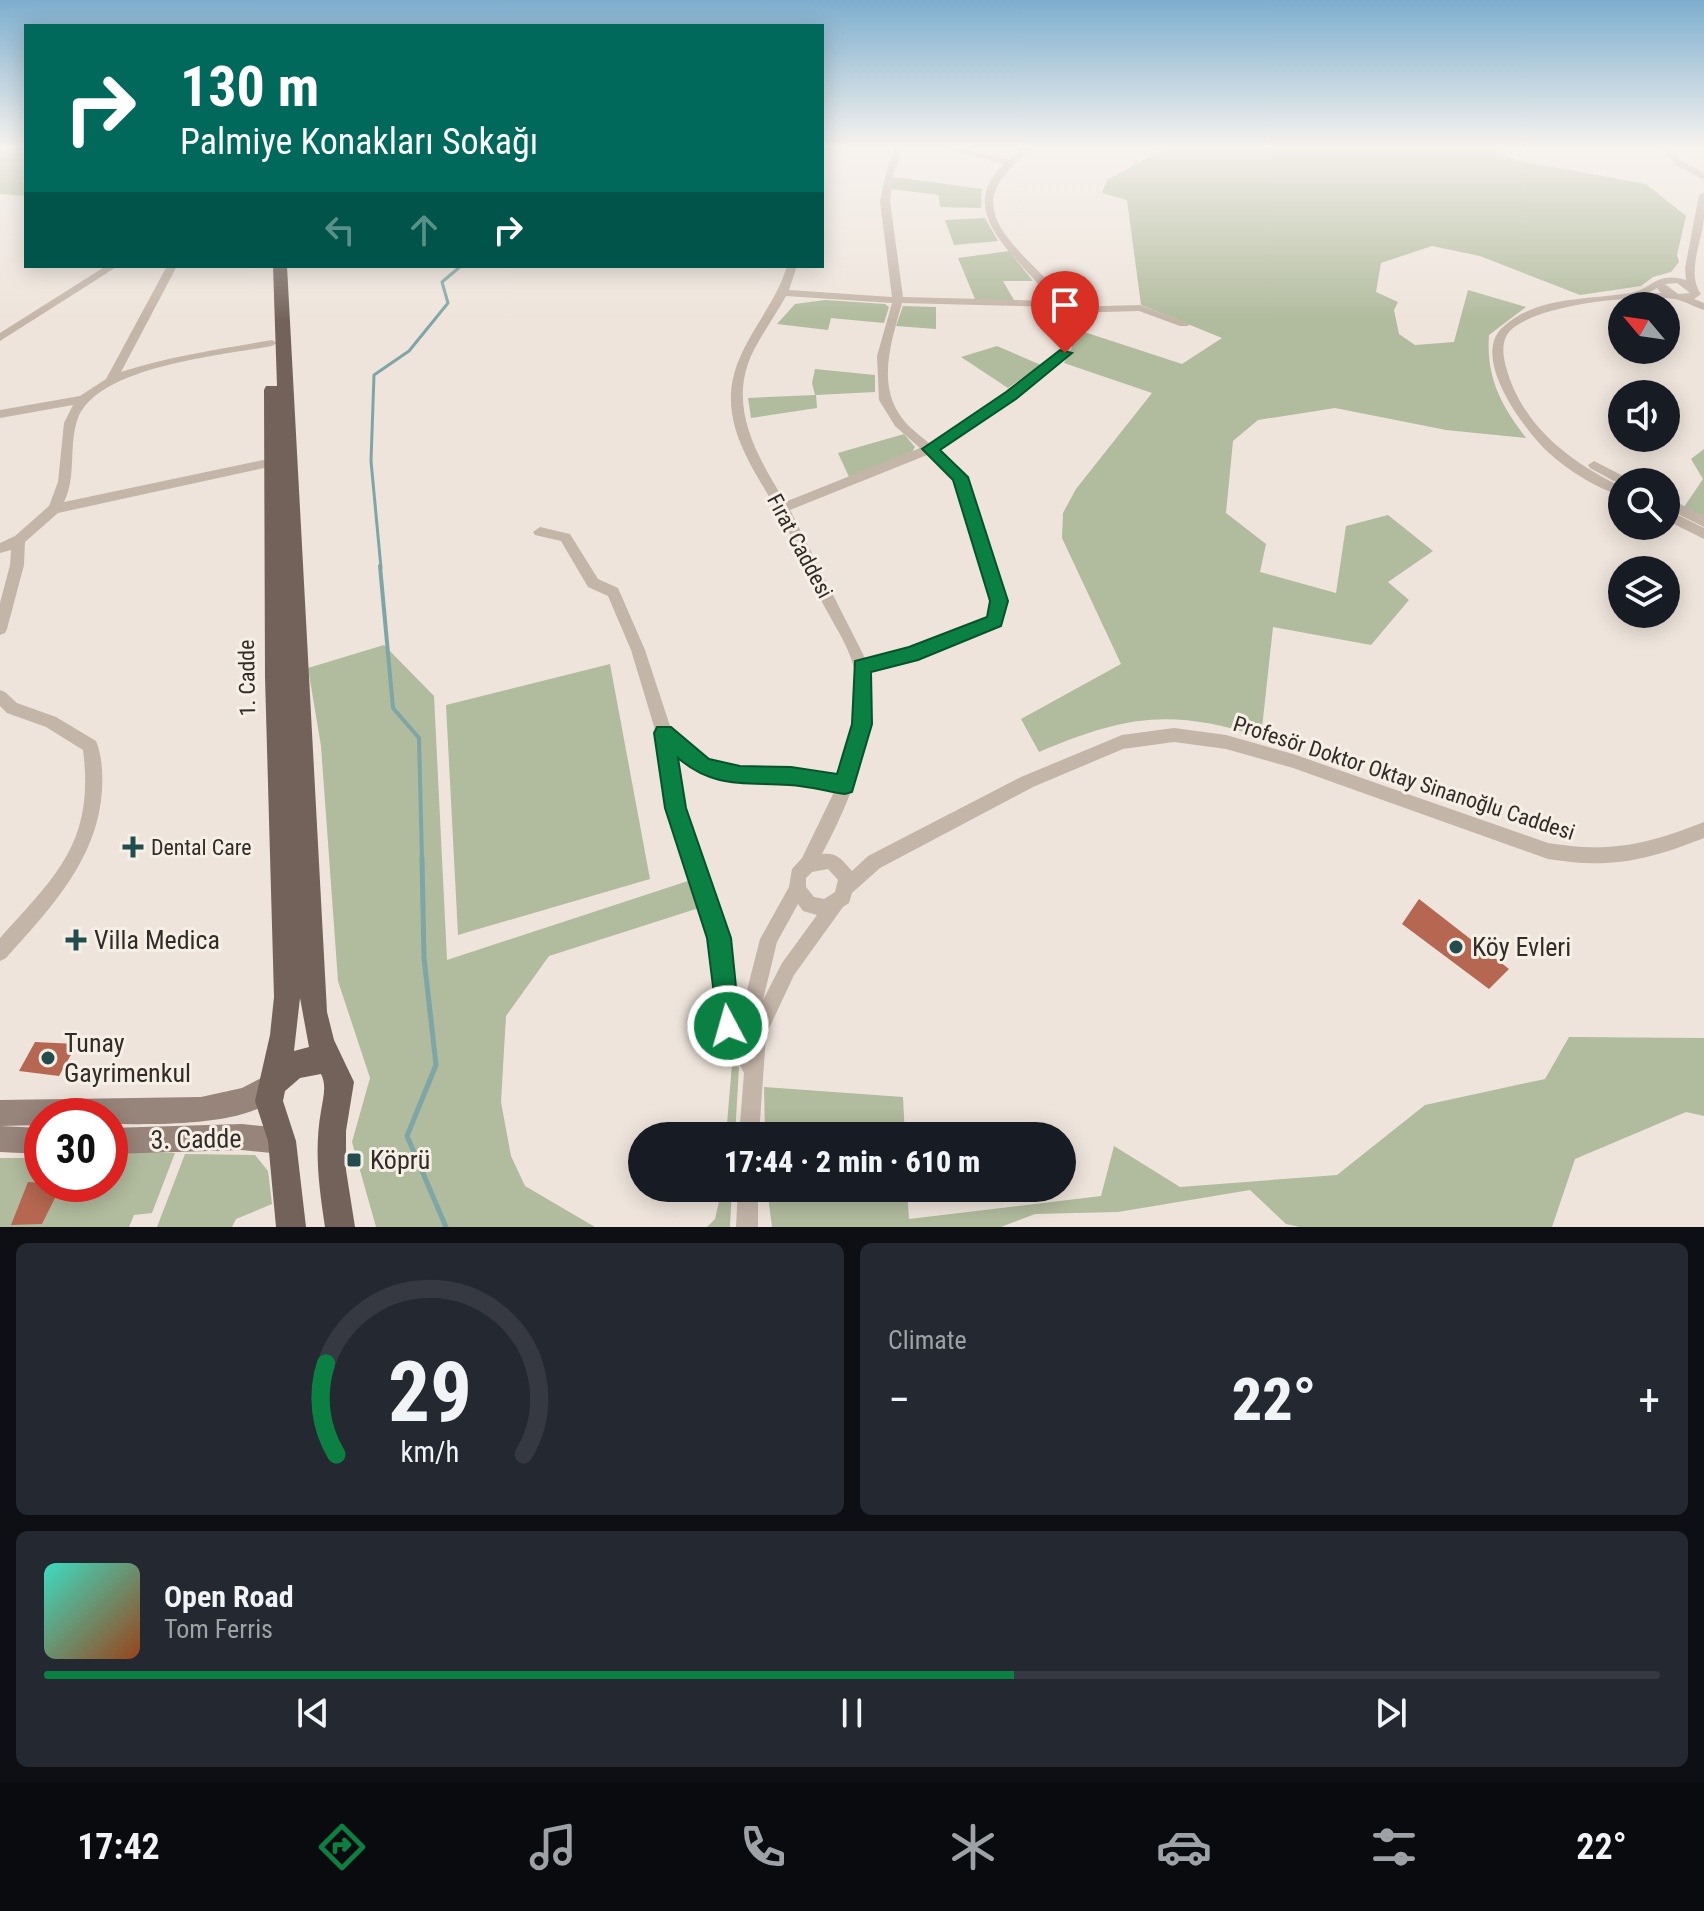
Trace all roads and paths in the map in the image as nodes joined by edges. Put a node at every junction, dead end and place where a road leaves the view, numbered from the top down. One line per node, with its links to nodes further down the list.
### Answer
1 (886, 205): 18 (street)
2 (988, 205): 20 (street)
3 (1703, 209): 9 (street)
4 (110, 268): 23 (street)
5 (171, 268): 25 (street)
6 (270, 268): 24 (main road, 1. Cadde)
7 (280, 268): 57 (main road)
8 (791, 268): 14 (street, Fırat Caddesi)
9 (1690, 268): 10 (street); 11 (street)
10 (1665, 281): 11 (street); 12 (street); 13 (street)
11 (1694, 288): 15 (street); 19 (street)
12 (1643, 292)
13 (1667, 292)
14 (784, 293): 18 (street); 33 (street, Fırat Caddesi)
15 (1680, 297)
16 (1680, 298): 21 (street)
17 (1608, 299): 28 (street)
18 (898, 300): 20 (street); 29 (street)
19 (1704, 300)
20 (1060, 307): 22 (street); 29 (street)
21 (1704, 307)
22 (1184, 324)
23 (0, 338)
24 (272, 343): 25 (street); 30 (main road, 1. Cadde)
25 (111, 380): 26 (street)
26 (85, 399): 27 (street); 34 (street)
27 (0, 414)
28 (1525, 415): 31 (street); 32 (street)
29 (930, 449): 33 (street); 43 (street)
30 (273, 462): 34 (street); 59 (main road, 1. Cadde)
31 (1608, 472)
32 (1608, 484)
33 (783, 508): 43 (street, Fırat Caddesi)
34 (54, 509): 40 (street)
35 (1680, 509): 37 (street)
36 (1680, 521): 39 (street)
37 (1704, 522)
38 (540, 532): 45 (street)
39 (1704, 534)
40 (18, 541): 41 (street); 42 (street)
41 (0, 548)
42 (0, 629)
43 (861, 667): 46 (street, Fırat Caddesi)
44 (0, 696): 55 (street)
45 (664, 733): 46 (street); 58 (street)
46 (845, 785): 48 (street, Fırat Caddesi)
47 (1704, 830): 50 (street, Profesör Doktor Oktay Sinanoğlu Caddesi)
48 (825, 835): 49 (street); 51 (street, Fırat Caddesi)
49 (834, 862): 50 (street, Profesör Doktor Oktay Sinanoğlu Caddesi); 51 (street); 52 (street)
50 (874, 862): 52 (street, Profesör Doktor Oktay Sinanoğlu Caddesi)
51 (808, 864): 53 (street)
52 (847, 887): 54 (street)
53 (797, 889): 54 (street); 56 (street)
54 (836, 905): 56 (street)
55 (0, 952)
56 (757, 1034): 58 (street)
57 (331, 1062): 59 (main road); 68 (main road)
58 (753, 1071): 61 (street)
59 (271, 1086): 60 (main road, 3. Cadde); 65 (main road, 1. Cadde)
60 (0, 1113)
61 (750, 1122)
62 (0, 1139): 63 (main road)
63 (24, 1140)
64 (128, 1140): 65 (main road, 3. Cadde)
65 (282, 1141): 67 (main road, 1. Cadde)
66 (748, 1202): 69 (street)
67 (291, 1227)
68 (340, 1227)
69 (747, 1227)

